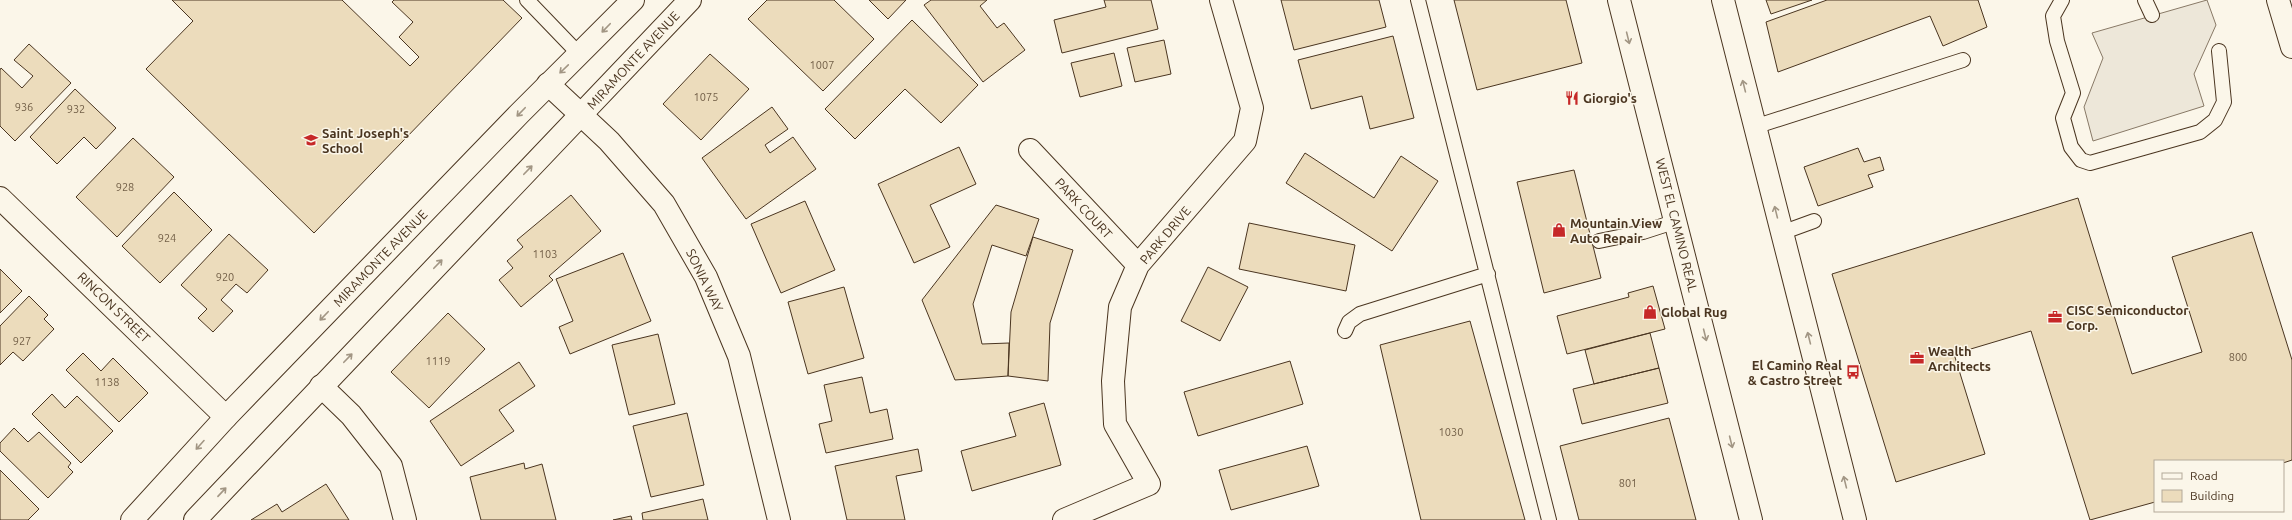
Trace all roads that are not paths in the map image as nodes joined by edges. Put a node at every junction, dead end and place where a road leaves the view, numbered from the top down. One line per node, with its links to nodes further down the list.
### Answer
1 (527, 0): 14 (lane)
2 (633, 0): 14 (main road, MIRAMONTE AVENUE, one-way to 14)
3 (690, 0): 17 (main road, MIRAMONTE AVENUE)
4 (1221, 0): 25 (main road, PARK DRIVE)
5 (1418, 0): 26 (lane)
6 (1619, 0): 21 (main road, WEST EL CAMINO REAL, one-way to 21)
7 (1723, 0): 18 (main road, one-way to 7)
8 (2062, 0): 13 (lane)
9 (2145, 0): 11 (lane)
10 (2278, 0): 12 (main road)
11 (2152, 16)
12 (2292, 47)
13 (2219, 51)
14 (579, 54): 16 (main road, MIRAMONTE AVENUE, one-way to 16)
15 (1962, 60): 18 (lane)
16 (548, 84): 17 (main road, SONIA WAY); 29 (main road, MIRAMONTE AVENUE, one-way to 29)
17 (581, 116): 28 (main road, MIRAMONTE AVENUE, one-way to 17); 33 (main road, SONIA WAY)
18 (1754, 127): 23 (main road, one-way to 18)
19 (1030, 150): 25 (main road, PARK COURT)
20 (0, 198): 29 (main road, RINCON STREET)
21 (1676, 222): 24 (lane); 36 (main road, WEST EL CAMINO REAL, one-way to 36)
22 (1814, 222): 23 (lane)
23 (1782, 233): 37 (main road, one-way to 23)
24 (1599, 241)
25 (1138, 265): 34 (main road, PARK DRIVE)
26 (1488, 274): 27 (lane); 35 (lane)
27 (1345, 331)
28 (321, 386): 31 (main road, MIRAMONTE AVENUE, one-way to 28); 32 (main road)
29 (226, 417): 30 (main road, MIRAMONTE AVENUE, one-way to 30)
30 (132, 520)
31 (195, 520)
32 (405, 520)
33 (779, 520)
34 (1064, 520)
35 (1549, 520)
36 (1751, 520)
37 (1855, 520)

